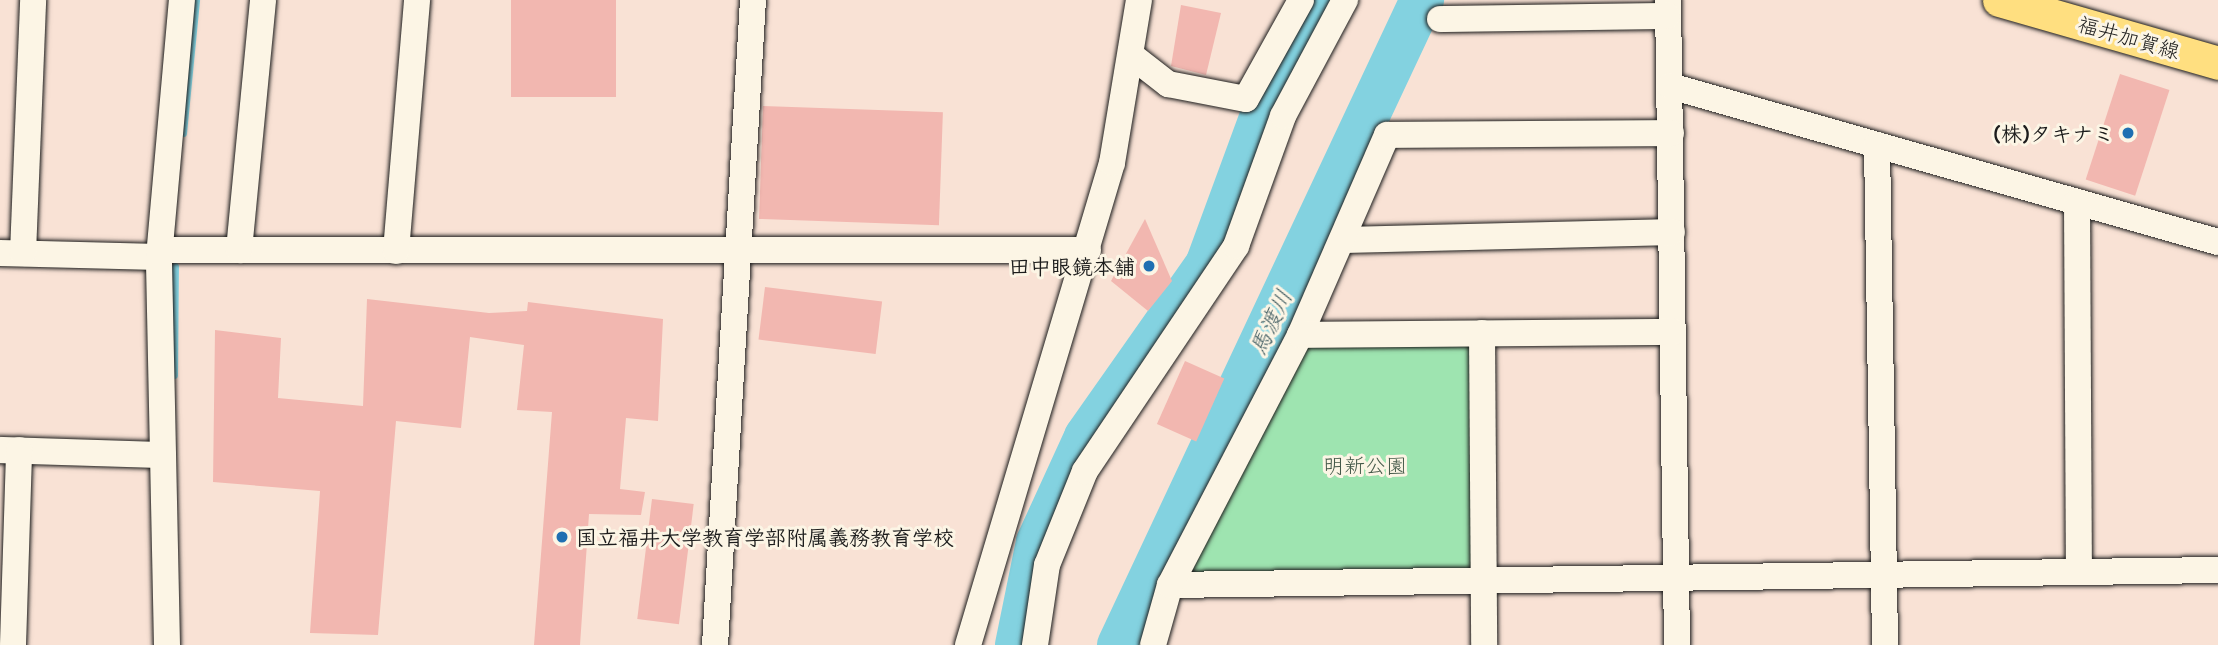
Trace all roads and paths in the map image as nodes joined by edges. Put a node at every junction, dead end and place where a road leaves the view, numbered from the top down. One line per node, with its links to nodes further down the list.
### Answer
1 (33, 0): 24 (street)
2 (182, 0): 25 (street)
3 (263, 0): 21 (street)
4 (417, 0): 23 (street)
5 (753, 0): 26 (street)
6 (1139, 0): 12 (street)
7 (1301, 0): 12 (street)
8 (1345, 0): 42 (street)
9 (1999, 0): 13 (main road, 福井加賀線)
10 (1668, 8): 11 (street); 14 (street)
11 (1440, 19)
12 (1132, 57): 22 (street)
13 (2218, 63)
14 (1670, 86): 15 (street); 16 (street)
15 (1671, 132): 18 (street); 19 (street)
16 (1877, 145): 17 (street); 34 (street)
17 (2077, 202): 20 (street); 33 (street)
18 (1672, 232): 19 (street); 27 (street)
19 (1347, 240): 29 (street)
20 (2218, 242)
21 (239, 250): 23 (street); 25 (street)
22 (1088, 250): 26 (street); 38 (street)
23 (396, 251): 26 (street)
24 (11, 253): 25 (street)
25 (159, 253): 31 (street)
26 (741, 254): 41 (street)
27 (1673, 332): 28 (street); 35 (street)
28 (1482, 333): 29 (street); 36 (street)
29 (1300, 334): 37 (street)
30 (10, 450): 31 (street); 39 (street)
31 (163, 456): 40 (street)
32 (2218, 570): 33 (street)
33 (2079, 572): 34 (street)
34 (1884, 575): 35 (street); 46 (street)
35 (1676, 578): 36 (street); 45 (street)
36 (1485, 580): 37 (street); 44 (street)
37 (1170, 585): 43 (street)
38 (969, 644)
39 (13, 645)
40 (167, 645)
41 (715, 645)
42 (1035, 645)
43 (1153, 645)
44 (1484, 645)
45 (1677, 645)
46 (1885, 645)

